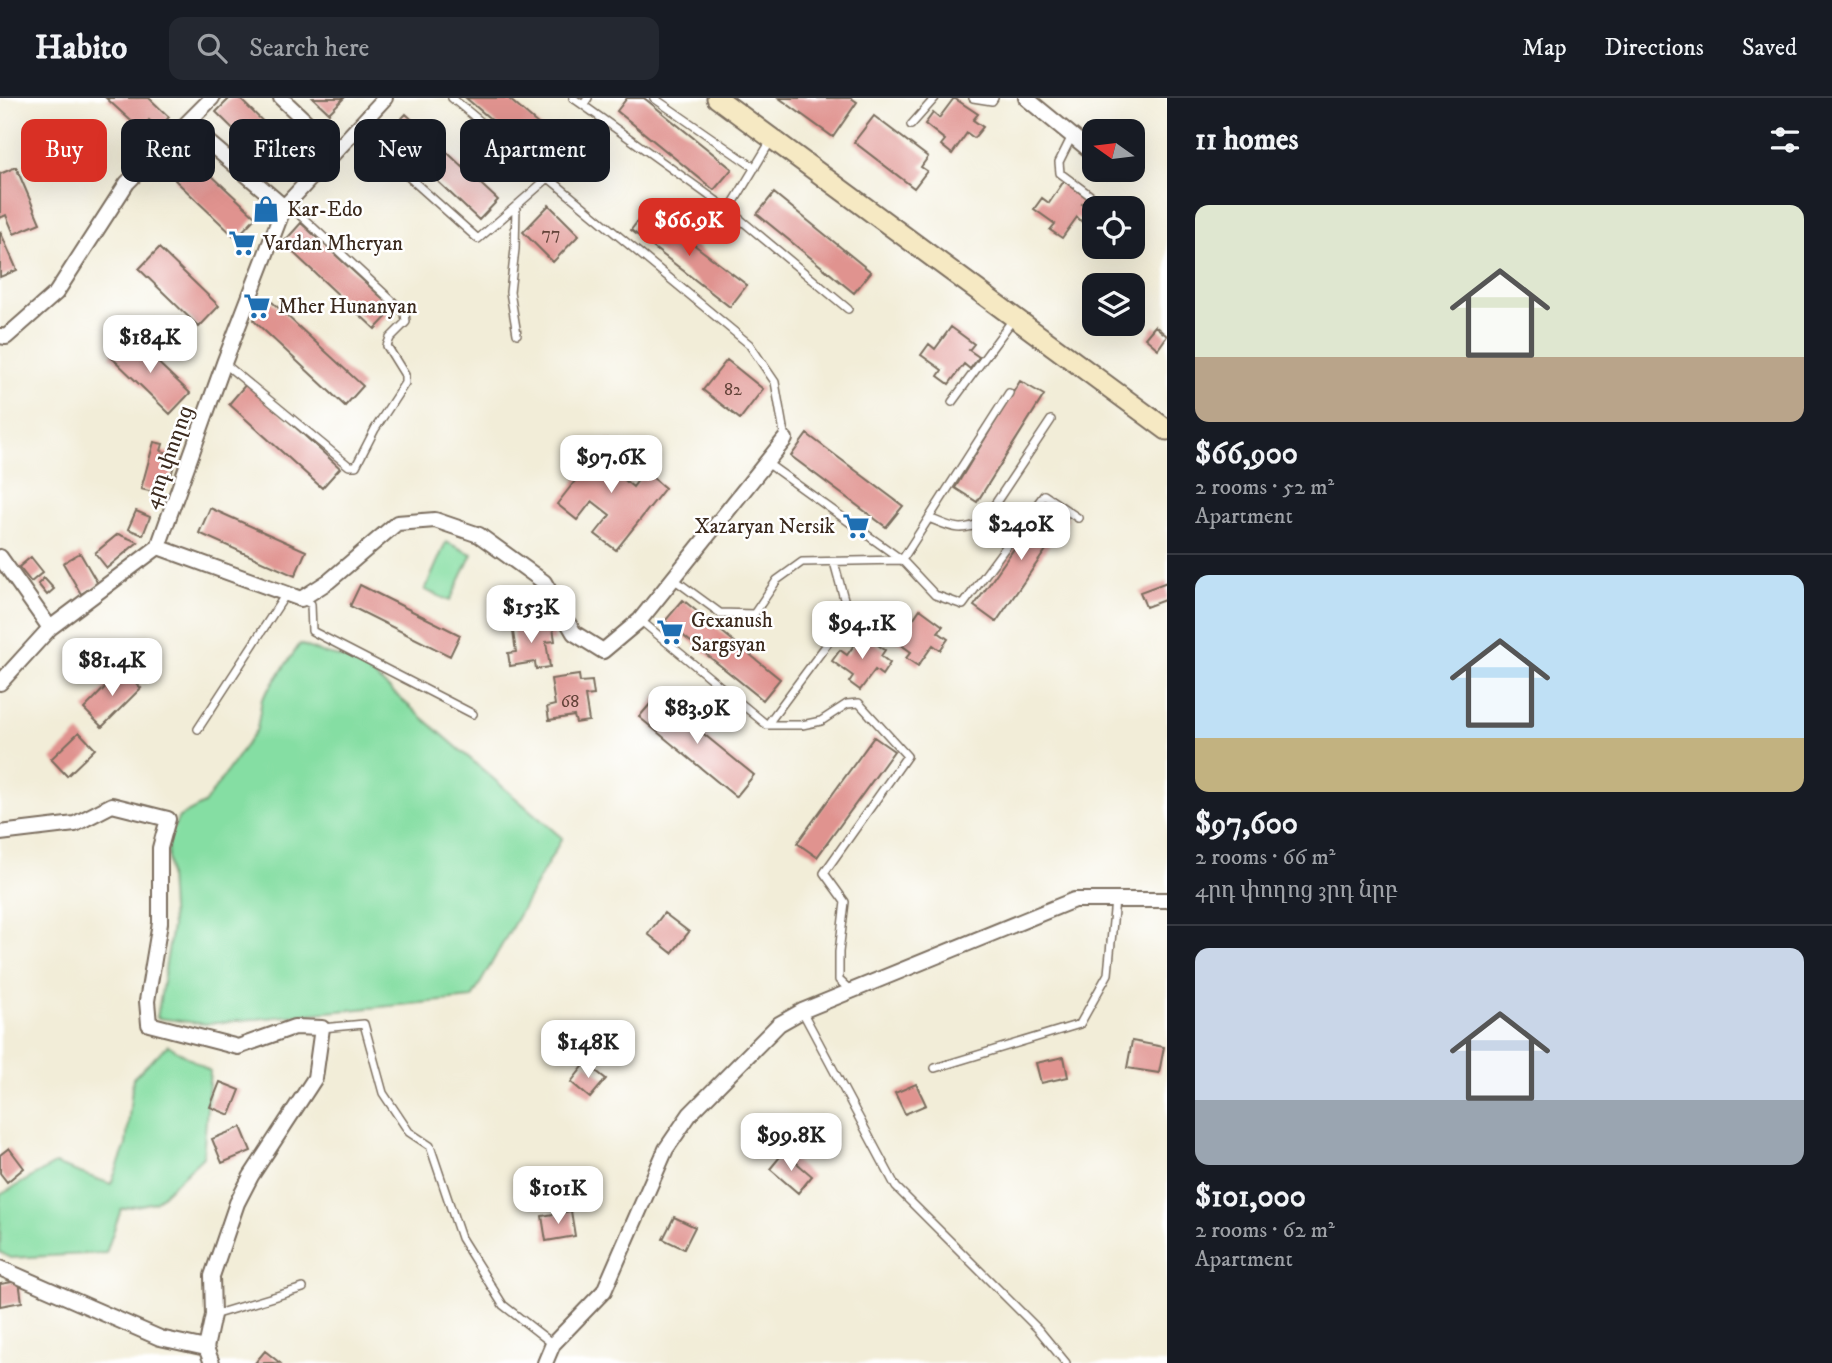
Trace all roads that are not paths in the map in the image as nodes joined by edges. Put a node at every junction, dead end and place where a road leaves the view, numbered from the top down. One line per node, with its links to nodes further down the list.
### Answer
1 (212, 98): 13 (street)
2 (281, 98): 14 (street)
3 (385, 98): 15 (street, 4րդ փողոց)
4 (452, 98): 16 (lane)
5 (573, 98): 12 (lane)
6 (653, 98): 24 (lane)
7 (717, 98): 20 (main road)
8 (935, 98): 17 (lane)
9 (973, 98): 10 (lane)
10 (995, 98)
11 (1026, 98): 19 (street)
12 (585, 102): 33 (lane)
13 (192, 119)
14 (303, 119)
15 (365, 119)
16 (477, 119)
17 (911, 125)
18 (354, 130): 22 (street, 4րդ փողոց)
19 (1073, 136): 21 (street); 30 (lane)
20 (773, 138): 24 (lane); 35 (main road)
21 (1082, 143)
22 (340, 144)
23 (215, 147): 31 (street)
24 (755, 168): 33 (lane)
25 (128, 182): 37 (street)
26 (306, 182): 31 (street, 4րդ փողոց)
27 (414, 182): 32 (lane)
28 (543, 182): 32 (lane)
29 (553, 182): 43 (lane)
30 (1091, 196)
31 (285, 205): 38 (street, 4րդ փողոց); 38 (lane)
32 (516, 206): 36 (lane)
33 (729, 210): 34 (lane)
34 (848, 309)
35 (1014, 318): 40 (lane); 42 (main road)
36 (517, 334)
37 (0, 336)
38 (224, 363): 47 (street, 4րդ փողոց)
39 (1009, 393): 45 (lane)
40 (952, 402)
41 (1051, 420): 45 (lane)
42 (1166, 428)
43 (785, 439): 44 (street)
44 (767, 463): 49 (lane); 51 (street)
45 (929, 518): 49 (lane)
46 (1078, 518): 49 (lane)
47 (158, 547): 52 (street); 55 (street)
48 (0, 557): 55 (street)
49 (902, 560): 50 (lane)
50 (834, 562): 51 (lane); 58 (lane)
51 (675, 580): 54 (street)
52 (286, 594): 53 (street); 59 (lane)
53 (301, 599): 54 (street); 57 (lane)
54 (640, 620): 58 (lane)
55 (50, 628): 56 (street)
56 (0, 683)
57 (473, 714)
58 (767, 724): 63 (lane)
59 (198, 729)
60 (0, 833): 65 (street)
61 (1115, 899): 62 (street); 63 (street); 66 (lane)
62 (1167, 900)
63 (852, 992): 64 (street)
64 (802, 1010): 70 (street); 74 (lane)
65 (322, 1028): 69 (street); 70 (lane)
66 (935, 1068)
67 (0, 1268): 71 (street)
68 (303, 1288): 69 (lane)
69 (213, 1315): 71 (street)
70 (553, 1344): 73 (street)
71 (206, 1348): 72 (street)
72 (212, 1363)
73 (545, 1363)
74 (1066, 1363)

